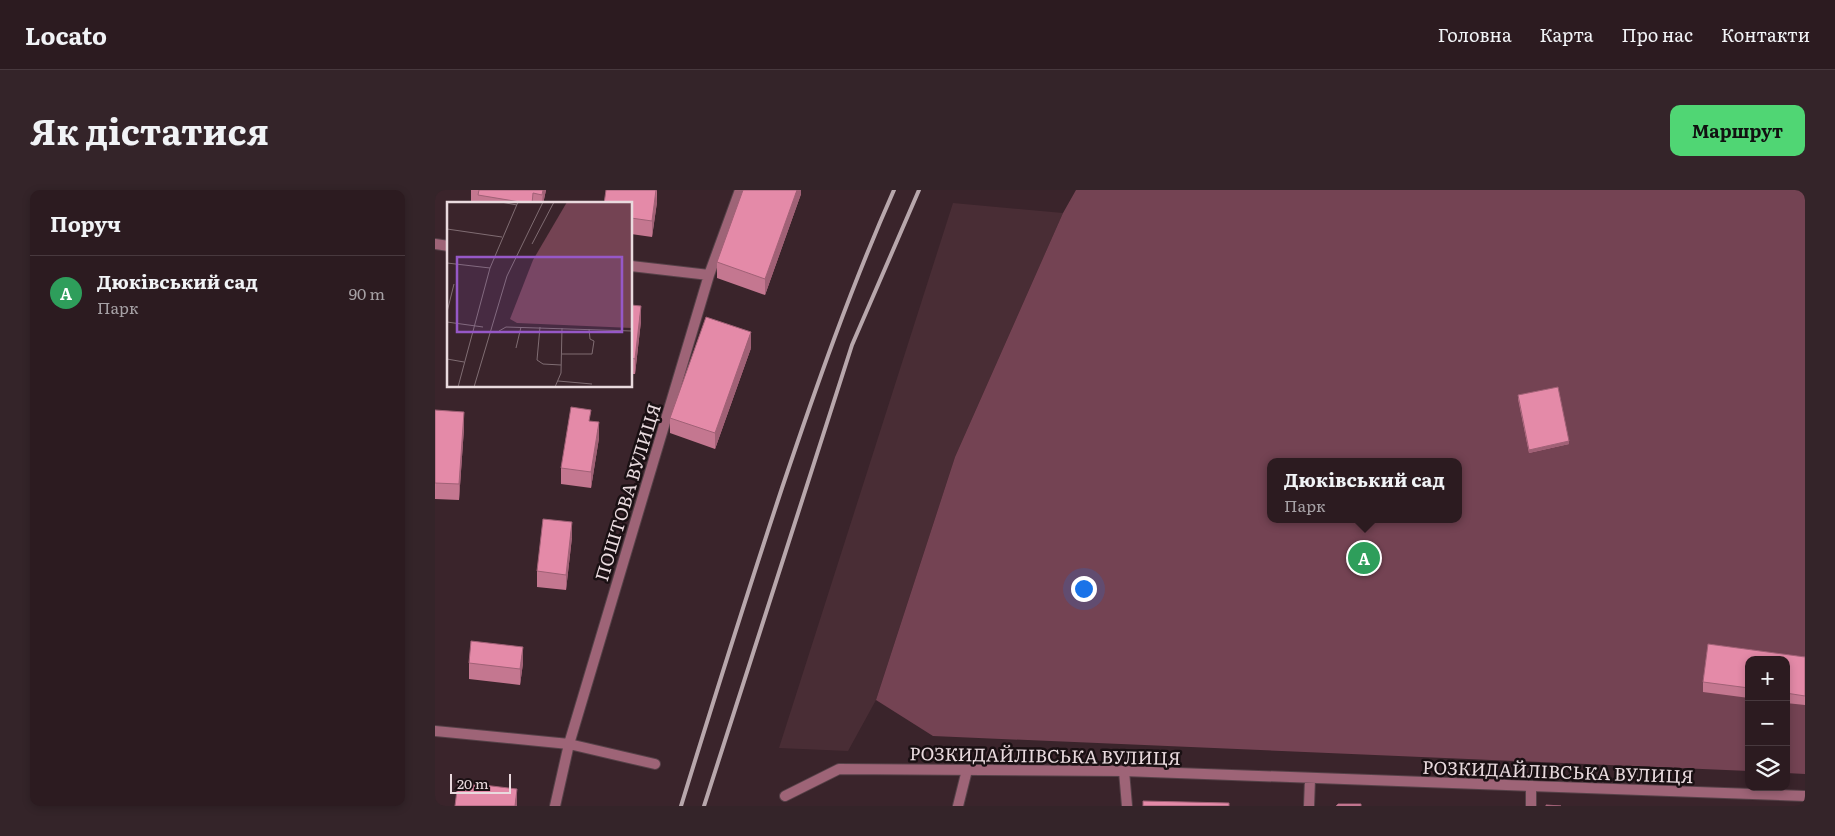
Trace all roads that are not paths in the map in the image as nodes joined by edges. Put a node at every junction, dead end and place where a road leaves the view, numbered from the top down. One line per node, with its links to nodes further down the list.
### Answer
1 (740, 190): 3 (street, ПОШТОВА ВУЛИЦЯ)
2 (633, 266): 3 (street)
3 (709, 275): 5 (street, ПОШТОВА ВУЛИЦЯ)
4 (435, 731): 5 (street)
5 (569, 744): 6 (street); 13 (street, ПОШТОВА ВУЛИЦЯ)
6 (655, 764)
7 (967, 770): 8 (street, РОЗКИДАЙЛІВСЬКА ВУЛИЦЯ); 11 (street, РОЗКИДАЙЛІВСЬКА ВУЛИЦЯ); 14 (street)
8 (1124, 771): 9 (street, РОЗКИДАЙЛІВСЬКА ВУЛИЦЯ); 15 (street)
9 (1310, 779): 10 (street, РОЗКИДАЙЛІВСЬКА ВУЛИЦЯ); 16 (street)
10 (1531, 786): 12 (street, РОЗКИДАЙЛІВСЬКА ВУЛИЦЯ); 17 (street)
11 (785, 796)
12 (1805, 796)
13 (555, 806)
14 (958, 806)
15 (1127, 806)
16 (1309, 806)
17 (1531, 806)

